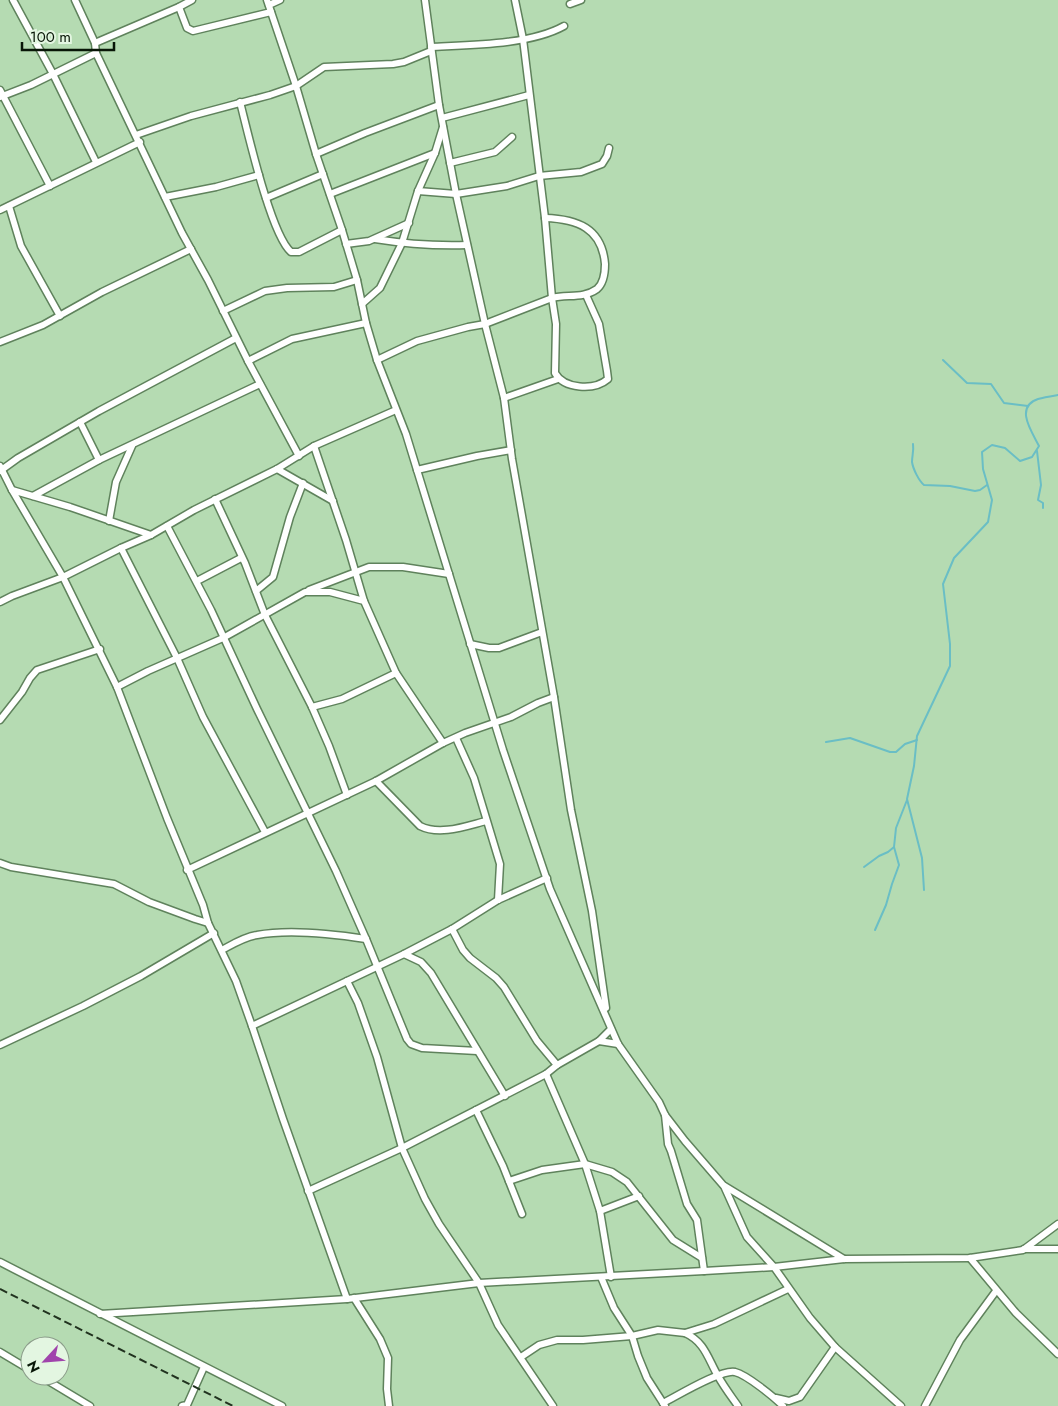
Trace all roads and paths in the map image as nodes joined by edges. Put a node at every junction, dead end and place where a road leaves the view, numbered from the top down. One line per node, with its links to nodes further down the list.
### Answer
1 (13, 0): 17 (street)
2 (75, 0): 14 (street)
3 (192, 0): 10 (street)
4 (280, 0): 8 (street)
5 (425, 0): 15 (street)
6 (515, 0): 13 (street)
7 (581, 0): 9 (street)
8 (268, 2): 11 (street)
9 (570, 4)
10 (179, 8): 11 (street); 14 (street)
11 (271, 12): 18 (street)
12 (564, 26): 13 (street)
13 (523, 39): 15 (street); 20 (street)
14 (95, 43): 16 (street)
15 (431, 49): 18 (street); 22 (street)
16 (96, 53): 17 (street); 25 (street)
17 (53, 74): 19 (street); 31 (street)
18 (296, 86): 21 (street); 30 (street)
19 (1, 94): 36 (street)
20 (529, 95): 23 (street); 35 (street)
21 (240, 102): 25 (street); 34 (street)
22 (439, 105): 23 (street); 30 (street)
23 (442, 118): 24 (street)
24 (443, 126): 29 (street); 32 (street)
25 (136, 135): 27 (street)
26 (512, 137): 32 (street)
27 (140, 142): 31 (street); 40 (street)
28 (609, 148): 35 (street)
29 (435, 153): 37 (street); 38 (street)
30 (316, 154): 33 (street)
31 (96, 162): 36 (street)
32 (450, 163): 39 (street)
33 (323, 174): 38 (street); 41 (street)
34 (260, 175): 40 (street); 41 (street)
35 (539, 176): 39 (street); 44 (street)
36 (50, 186): 42 (street)
37 (418, 191): 39 (street); 45 (street)
38 (330, 194): 46 (street)
39 (456, 194): 50 (street)
40 (165, 197): 51 (street)
41 (266, 198): 46 (street)
42 (9, 206): 43 (street); 57 (street)
43 (0, 210)
44 (545, 218): 53 (street); 54 (street)
45 (409, 223): 47 (street); 48 (street)
46 (342, 230): 49 (street)
47 (374, 239): 48 (street); 49 (street)
48 (402, 243): 50 (street); 55 (street)
49 (346, 244): 52 (street)
50 (467, 245): 59 (street)
51 (191, 249): 56 (street); 57 (street)
52 (357, 280): 55 (street); 56 (street)
53 (586, 295): 54 (street); 64 (street)
54 (552, 298): 59 (street); 64 (street)
55 (362, 304): 58 (street)
56 (223, 311): 60 (street)
57 (60, 316): 61 (street)
58 (366, 323): 62 (street); 63 (street)
59 (485, 324): 62 (street); 66 (street)
60 (236, 338): 63 (street); 68 (street)
61 (0, 342)
62 (377, 360): 67 (street)
63 (248, 361): 65 (street)
64 (558, 379): 66 (street)
65 (260, 384): 69 (street); 72 (street)
66 (504, 398): 71 (street)
67 (396, 410): 70 (street); 76 (street)
68 (80, 422): 73 (street); 74 (street)
69 (132, 446): 73 (street); 82 (street)
70 (314, 446): 72 (street); 81 (street)
71 (511, 450): 76 (street); 96 (street)
72 (299, 456): 75 (street)
73 (99, 460): 79 (street)
74 (1, 469): 78 (street)
75 (276, 469): 77 (street); 80 (street)
76 (417, 470): 88 (street)
77 (303, 483): 81 (street); 91 (street)
78 (12, 490): 79 (street); 89 (street)
79 (34, 496): 82 (street)
80 (215, 499): 83 (street); 86 (street)
81 (333, 501): 87 (street)
82 (109, 521): 84 (street)
83 (167, 526): 84 (street); 90 (street)
84 (151, 535): 85 (street)
85 (121, 548): 89 (street); 100 (street)
86 (242, 558): 90 (street); 91 (street)
87 (354, 572): 88 (street); 92 (street); 93 (street)
88 (449, 574): 98 (street)
89 (64, 577): 94 (street); 99 (street)
90 (197, 582): 97 (street)
91 (256, 591): 95 (street)
92 (305, 592): 93 (street); 95 (street)
93 (364, 601): 101 (street)
94 (0, 602)
95 (265, 615): 97 (street); 104 (street)
96 (542, 632): 98 (street); 103 (street)
97 (223, 638): 100 (street); 111 (street)
98 (470, 644): 106 (street)
99 (100, 649): 102 (street); 105 (street)
100 (177, 658): 102 (street); 113 (street)
101 (396, 673): 104 (street); 108 (street)
102 (117, 686): 115 (street)
103 (554, 697): 106 (street); 126 (street)
104 (312, 707): 110 (street)
105 (0, 720)
106 (495, 724): 107 (street); 116 (street)
107 (456, 738): 108 (street); 112 (street)
108 (443, 743): 109 (street)
109 (376, 781): 110 (street); 112 (street)
110 (347, 795): 111 (street)
111 (308, 814): 113 (street); 121 (street)
112 (486, 821): 117 (street)
113 (265, 832): 115 (street)
114 (0, 863): 118 (street)
115 (187, 870): 118 (street)
116 (547, 878): 117 (street); 126 (street)
117 (498, 900): 119 (street)
118 (208, 923): 120 (street)
119 (452, 929): 123 (street); 133 (street)
120 (214, 933): 122 (street); 131 (street)
121 (366, 938): 122 (street); 124 (street)
122 (222, 950): 127 (street)
123 (404, 954): 124 (street); 132 (street)
124 (376, 966): 125 (street); 132 (street)
125 (347, 981): 127 (street); 138 (street)
126 (607, 1017): 128 (street)
127 (252, 1026): 142 (street)
128 (611, 1029): 129 (street); 130 (street)
129 (599, 1041): 130 (street); 133 (street)
130 (618, 1044): 137 (street)
131 (0, 1045)
132 (477, 1051): 135 (street)
133 (557, 1065): 134 (street)
134 (546, 1074): 135 (street); 139 (street)
135 (505, 1096): 136 (street)
136 (476, 1110): 138 (street); 140 (street)
137 (666, 1115): 141 (street); 149 (street)
138 (402, 1148): 142 (street); 157 (street)
139 (585, 1164): 140 (street); 143 (street); 144 (street)
140 (509, 1181): 145 (street)
141 (723, 1185): 151 (street); 153 (street)
142 (308, 1190): 160 (street)
143 (639, 1196): 144 (street); 149 (street)
144 (600, 1212): 155 (street)
145 (522, 1214)
146 (1058, 1224): 148 (street)
147 (1058, 1249): 148 (street)
148 (1023, 1250): 150 (street)
149 (702, 1258): 154 (street)
150 (970, 1258): 151 (street); 159 (street)
151 (844, 1259): 153 (street)
152 (0, 1262): 161 (street)
153 (774, 1267): 154 (street); 158 (street)
154 (704, 1272): 155 (street)
155 (611, 1277): 156 (street)
156 (601, 1278): 157 (street); 163 (street)
157 (478, 1283): 160 (street); 167 (street)
158 (788, 1289): 162 (street); 164 (street)
159 (996, 1291): 166 (street); 182 (street)
160 (351, 1299): 161 (street); 177 (street)
161 (100, 1314): 169 (street)
162 (685, 1333): 163 (street); 170 (street)
163 (632, 1336): 167 (street); 173 (street)
164 (835, 1347): 172 (street); 181 (street)
165 (0, 1352): 168 (street)
166 (1058, 1354)
167 (521, 1358): 178 (street)
168 (20, 1364)
169 (204, 1367): 175 (street); 176 (street)
170 (717, 1376): 172 (street); 173 (street); 179 (street)
171 (57, 1386): 174 (street)
172 (775, 1398): 180 (street)
173 (664, 1405)
174 (90, 1406)
175 (182, 1406)
176 (282, 1406)
177 (389, 1406)
178 (553, 1406)
179 (738, 1406)
180 (782, 1406)
181 (901, 1406)
182 (925, 1406)

